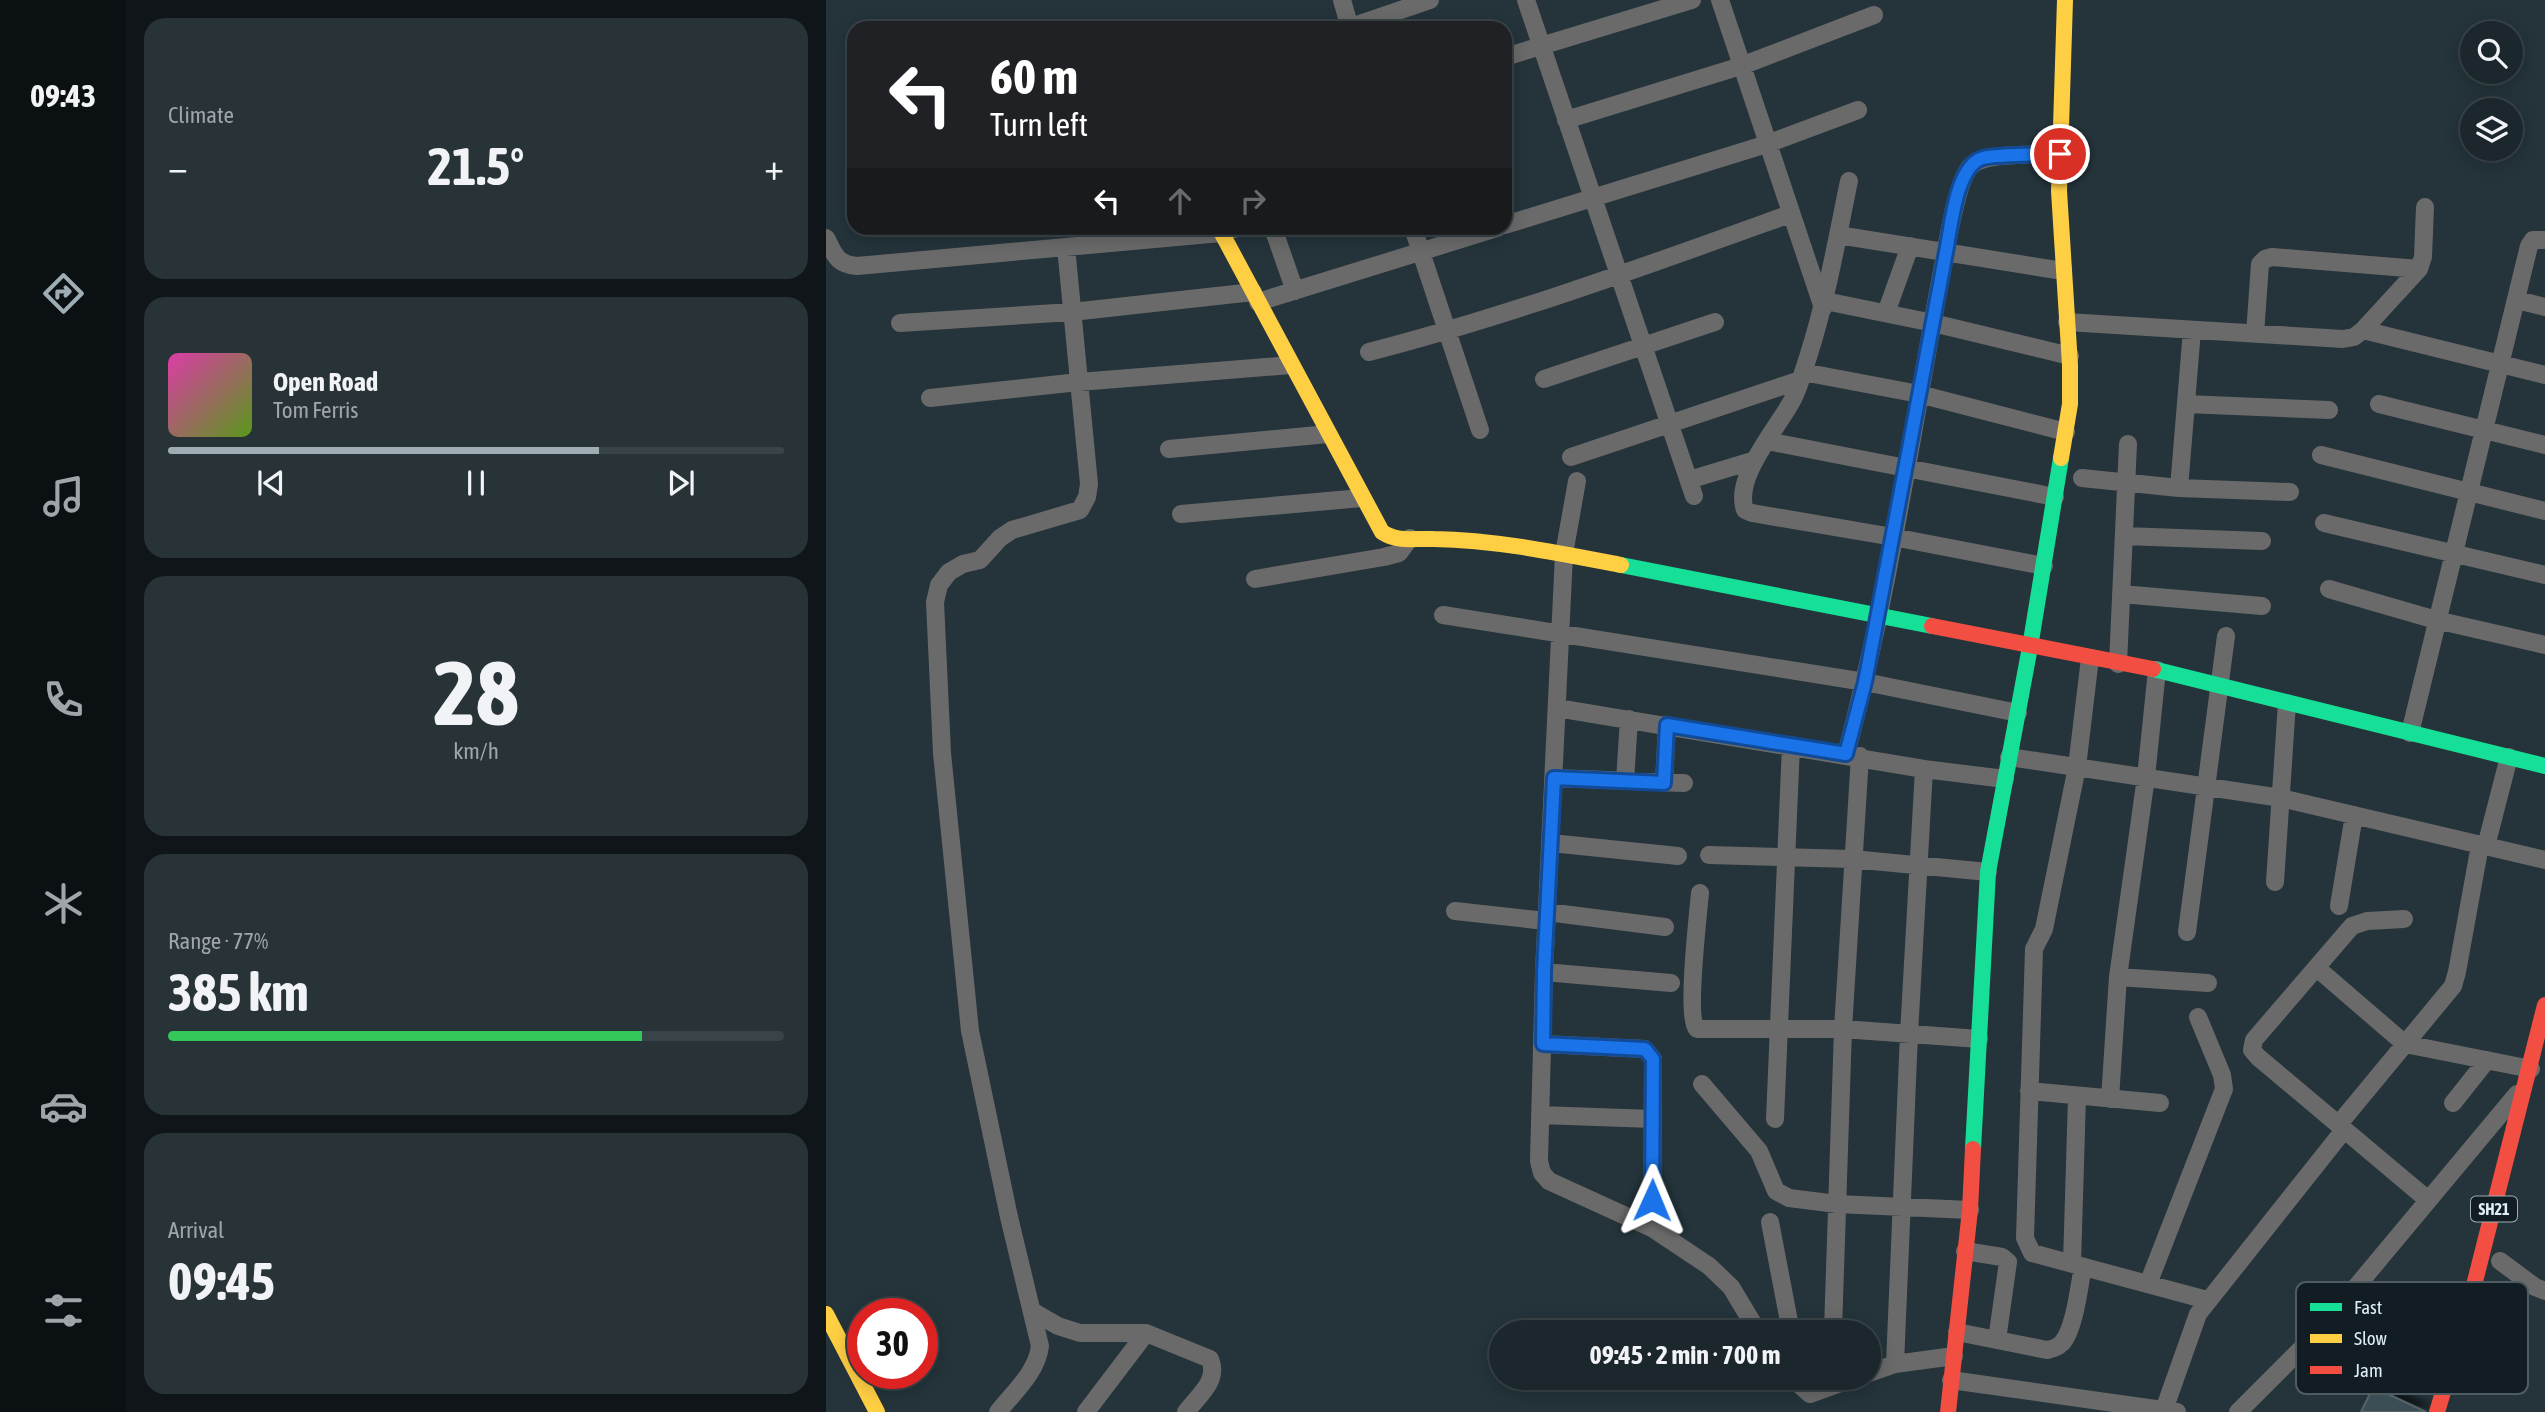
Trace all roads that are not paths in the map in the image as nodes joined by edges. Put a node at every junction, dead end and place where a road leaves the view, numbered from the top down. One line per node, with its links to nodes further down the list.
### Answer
1 (1342, 0): 8 (street)
2 (1430, 0): 9 (street)
3 (1525, 0): 10 (street)
4 (1692, 0): 10 (street)
5 (1720, 0): 12 (street)
6 (2066, 0): 16 (street)
7 (1874, 15): 12 (street)
8 (1347, 21)
9 (1369, 21)
10 (1542, 48): 11 (street); 14 (street)
11 (1512, 55)
12 (1741, 66): 14 (street); 15 (street)
13 (1858, 110): 15 (street)
14 (1566, 120): 18 (street)
15 (1767, 144): 18 (street); 20 (street)
16 (2060, 154): 33 (street); 35 (street)
17 (1849, 181): 27 (street)
18 (1592, 197): 21 (street); 36 (street)
19 (2425, 207): 34 (street)
20 (1790, 214): 36 (street); 40 (street)
21 (1512, 223)
22 (1173, 235): 31 (street)
23 (1229, 235): 38 (street)
24 (1275, 235): 37 (street)
25 (1415, 235): 32 (street)
26 (1475, 235): 32 (street)
27 (1838, 235): 30 (street); 40 (street)
28 (826, 238): 31 (street)
29 (2545, 240): 39 (street)
30 (1910, 246): 33 (street); 43 (street)
31 (1066, 247): 42 (street)
32 (1421, 252): 37 (street); 50 (street)
33 (1946, 252): 35 (street); 47 (street)
34 (2419, 269): 49 (street); 51 (street)
35 (2063, 271): 44 (street)
36 (1619, 275): 50 (street); 52 (street)
37 (1295, 291): 38 (street)
38 (1255, 297): 42 (street); 55 (street)
39 (2517, 300): 41 (street); 56 (street)
40 (1824, 304): 43 (street); 57 (street)
41 (2545, 307)
42 (1072, 312): 46 (street); 60 (street)
43 (1886, 313): 47 (street)
44 (2067, 321): 48 (street); 54 (street)
45 (1715, 322): 52 (street)
46 (900, 323)
47 (1933, 323): 54 (street); 61 (street)
48 (2192, 330): 51 (street); 63 (street)
49 (2363, 330): 51 (street); 56 (street)
50 (1447, 332): 53 (street); 67 (street)
51 (2255, 334)
52 (1643, 345): 59 (street); 66 (street)
53 (1369, 352)
54 (2070, 356): 69 (street)
55 (1291, 365): 60 (street); 70 (street)
56 (2501, 365): 58 (street); 68 (street)
57 (1801, 376): 61 (street); 66 (street); 71 (street)
58 (2545, 376)
59 (1544, 379)
60 (1079, 382): 62 (street); 193 (street)
61 (1919, 394): 69 (street); 78 (street)
62 (930, 398)
63 (2186, 404): 65 (street); 82 (street)
64 (2379, 404): 68 (street)
65 (2329, 410)
66 (1670, 423): 76 (street); 77 (street)
67 (1480, 430)
68 (2485, 431): 73 (street); 84 (street)
69 (2066, 432): 85 (street)
70 (1328, 434): 74 (street); 86 (street)
71 (1767, 441): 77 (street); 78 (street)
72 (2129, 444): 81 (street)
73 (2545, 445)
74 (1169, 449)
75 (2322, 455): 84 (street)
76 (1571, 457)
77 (1755, 460): 91 (street)
78 (1905, 468): 85 (street); 91 (street)
79 (2082, 478): 81 (street)
80 (1577, 481): 95 (street)
81 (2126, 484): 82 (street); 90 (street)
82 (2179, 488): 83 (street)
83 (2290, 492)
84 (2469, 493): 87 (street); 94 (street)
85 (2055, 497): 96 (street)
86 (1362, 498): 88 (street); 92 (street)
87 (2545, 511)
88 (1181, 514)
89 (2324, 523): 94 (street)
90 (2124, 536): 93 (street); 100 (street)
91 (1893, 537): 96 (street); 103 (street)
92 (1410, 538): 95 (street); 98 (street)
93 (2262, 541)
94 (2455, 552): 97 (street); 104 (street)
95 (1564, 554): 103 (street); 105 (street)
96 (2044, 566): 108 (street)
97 (2545, 575)
98 (1255, 579)
99 (2329, 589): 104 (street)
100 (2121, 594): 101 (street); 110 (street)
101 (2262, 606)
102 (1443, 615): 105 (street)
103 (1877, 617): 108 (street); 112 (street)
104 (2436, 620): 107 (street); 119 (street)
105 (1561, 632): 112 (street); 115 (street)
106 (2226, 636): 113 (street)
107 (2545, 645)
108 (2030, 647): 109 (street); 116 (street)
109 (2090, 659): 110 (street); 125 (street)
110 (2118, 664): 111 (street)
111 (2157, 670): 113 (street); 127 (street)
112 (1865, 682): 116 (street); 121 (street)
113 (2220, 686): 114 (street); 133 (street)
114 (2287, 703): 119 (street); 134 (street)
115 (1557, 708): 117 (street); 128 (street)
116 (2018, 713): 122 (street)
117 (1629, 719): 118 (street); 130 (street)
118 (1667, 725): 120 (street); 131 (street)
119 (2410, 733): 123 (street)
120 (1791, 745): 121 (street); 140 (street)
121 (1853, 755): 126 (street); 141 (street)
122 (2009, 757): 125 (street); 129 (street)
123 (2509, 757): 124 (street); 137 (street)
124 (2545, 766)
125 (2077, 767): 127 (street); 169 (street)
126 (1924, 769): 129 (street); 143 (street)
127 (2146, 777): 133 (street); 155 (street)
128 (1554, 778): 130 (street); 136 (street)
129 (2005, 779): 144 (street)
130 (1625, 781): 131 (street)
131 (1664, 783): 132 (street)
132 (1684, 783)
133 (2206, 787): 134 (street); 152 (street)
134 (2281, 797): 135 (street); 145 (street)
135 (2354, 815): 137 (street); 147 (street)
136 (1550, 843): 139 (street); 149 (street)
137 (2483, 846): 142 (street); 165 (street)
138 (1709, 855): 140 (street)
139 (1678, 856)
140 (1786, 857): 141 (street); 160 (street)
141 (1852, 859): 143 (street); 161 (street)
142 (2545, 860)
143 (1920, 864): 144 (street); 162 (street)
144 (1988, 872): 163 (street)
145 (2275, 882)
146 (1700, 893): 160 (street)
147 (2339, 906)
148 (1455, 911): 149 (street)
149 (1547, 916): 151 (street); 154 (street)
150 (2404, 919): 153 (street)
151 (1665, 928)
152 (2187, 932)
153 (2318, 969): 165 (street); 177 (street)
154 (1544, 972): 156 (street); 164 (street)
155 (2118, 977): 157 (street); 171 (street)
156 (1671, 983)
157 (2208, 983)
158 (2545, 1005): 167 (street, SH21)
159 (2198, 1017): 190 (street)
160 (1779, 1029): 161 (street); 176 (street)
161 (1843, 1029): 162 (street); 179 (street)
162 (1909, 1034): 163 (street); 180 (street)
163 (1979, 1039): 181 (street)
164 (1543, 1044): 174 (street); 175 (street)
165 (2405, 1044): 166 (street); 177 (street)
166 (2487, 1060): 167 (street); 173 (street)
167 (2536, 1076): 178 (street); 188 (street, SH21)
168 (1702, 1084): 179 (street)
169 (2029, 1091): 170 (street); 186 (street)
170 (2077, 1096): 171 (street); 186 (street)
171 (2109, 1099): 172 (street)
172 (2160, 1103)
173 (2453, 1103)
174 (1540, 1115): 175 (street); 183 (street)
175 (1653, 1119): 183 (street)
176 (1775, 1119)
177 (2341, 1127): 178 (street); 192 (street)
178 (2428, 1200): 187 (street)
179 (1837, 1204): 180 (street); 197 (street)
180 (1900, 1207): 181 (street); 204 (street)
181 (1970, 1210): 184 (street)
182 (1770, 1222): 196 (street)
183 (1652, 1228): 195 (street)
184 (1965, 1251): 198 (street); 200 (street)
185 (2502, 1255): 189 (street); 191 (street)
186 (2078, 1265): 190 (street); 200 (street)
187 (2358, 1282)
188 (2477, 1282)
189 (2495, 1282)
190 (2148, 1284): 192 (street)
191 (2545, 1290)
192 (2207, 1300): 209 (street)
193 (1032, 1311): 199 (street); 210 (street)
194 (826, 1314): 201 (street)
195 (1751, 1320)
196 (1789, 1320)
197 (1833, 1320)
198 (1957, 1332): 200 (street); 203 (street)
199 (1146, 1333): 211 (street); 212 (street)
200 (1997, 1340)
201 (833, 1344): 208 (street)
202 (2296, 1354): 214 (street)
203 (1954, 1356): 204 (street); 206 (street)
204 (1895, 1364): 205 (street)
205 (1881, 1369)
206 (1951, 1380): 209 (street); 213 (street)
207 (2442, 1394): 215 (street, SH21)
208 (873, 1411)
209 (2171, 1411)
210 (998, 1412)
211 (1086, 1412)
212 (1186, 1412)
213 (1948, 1412)
214 (2238, 1412)
215 (2437, 1412)

